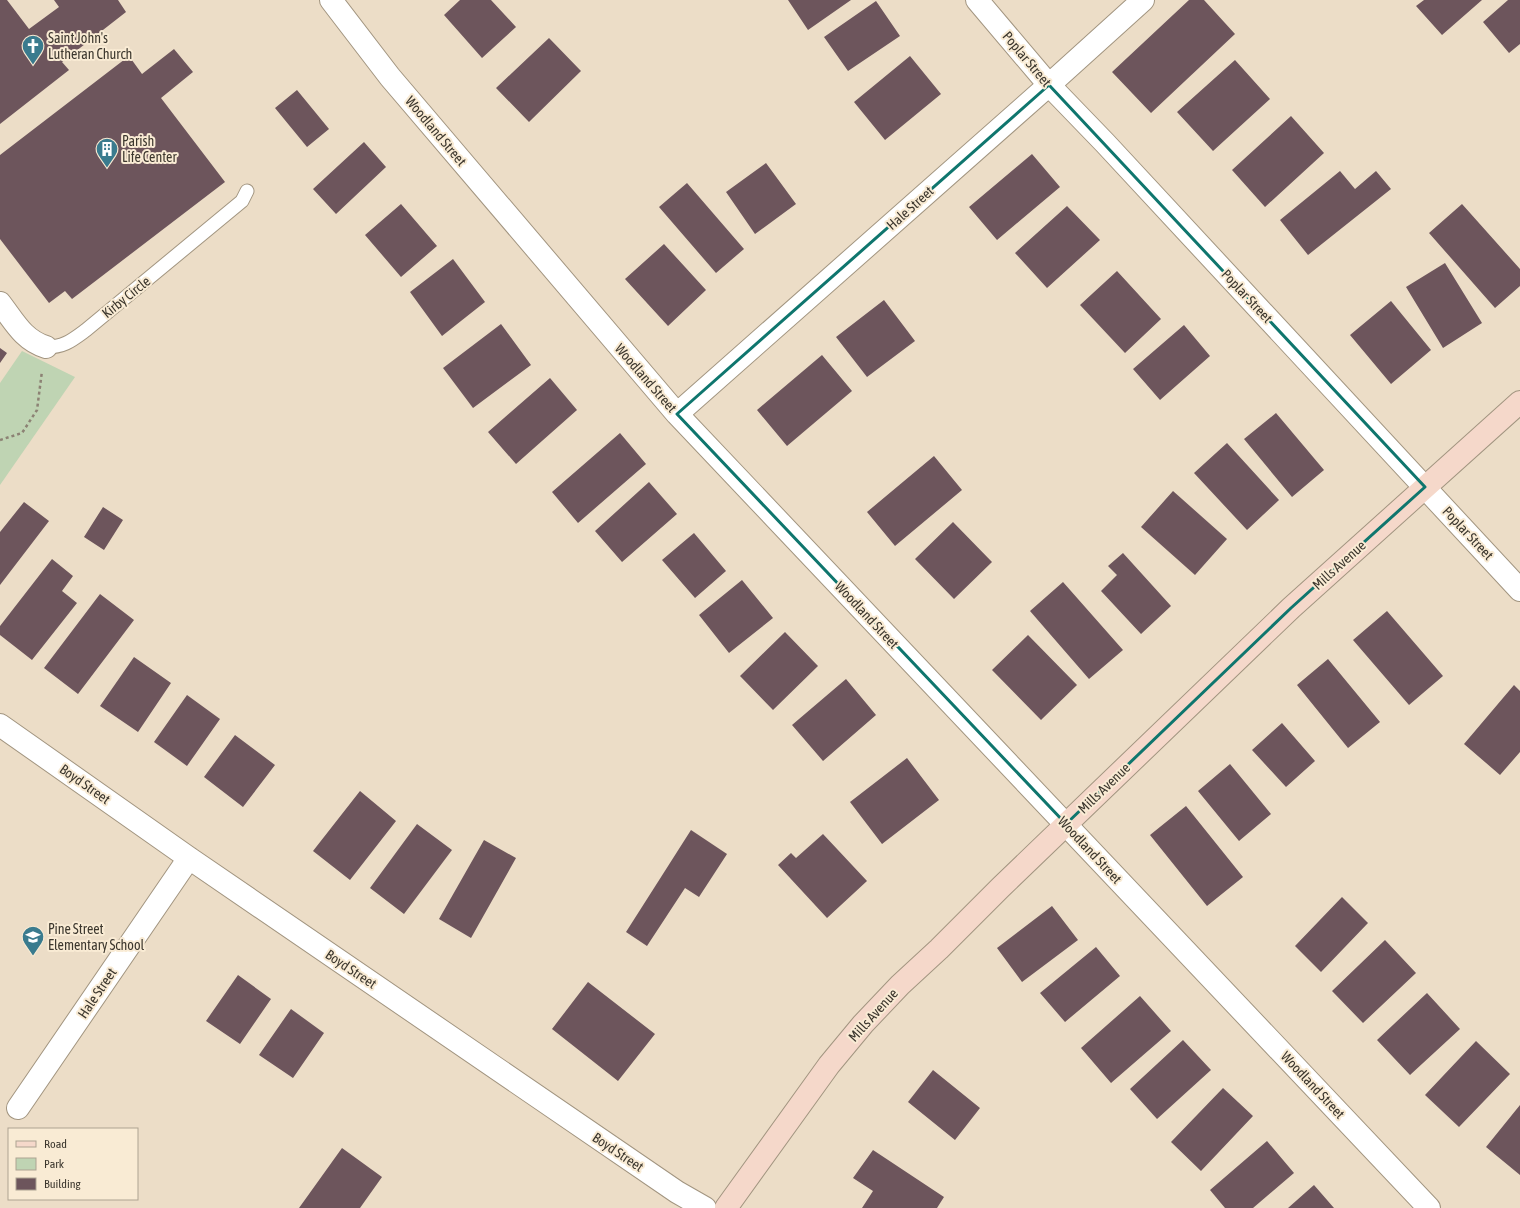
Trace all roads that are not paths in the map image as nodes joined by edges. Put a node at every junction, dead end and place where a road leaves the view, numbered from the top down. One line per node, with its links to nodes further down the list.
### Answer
1 (331, 0): 9 (street, Woodland Street)
2 (977, 0): 4 (street, Poplar Street)
3 (1143, 0): 4 (street, Hale Street)
4 (1049, 85): 9 (street, Hale Street); 10 (street, Poplar Street)
5 (247, 191): 7 (lane, Kirby Circle)
6 (0, 303): 7 (street)
7 (46, 347)
8 (1520, 402): 10 (street, Mills Avenue)
9 (677, 414): 13 (street, Woodland Street)
10 (1425, 487): 11 (street, Poplar Street); 13 (street, Mills Avenue)
11 (1520, 590)
12 (0, 725): 14 (street, Boyd Street)
13 (1066, 824): 17 (street, Mills Avenue); 18 (street, Woodland Street)
14 (189, 858): 15 (street, Hale Street); 16 (street, Boyd Street)
15 (18, 1108)
16 (705, 1208)
17 (726, 1208)
18 (1429, 1208)

